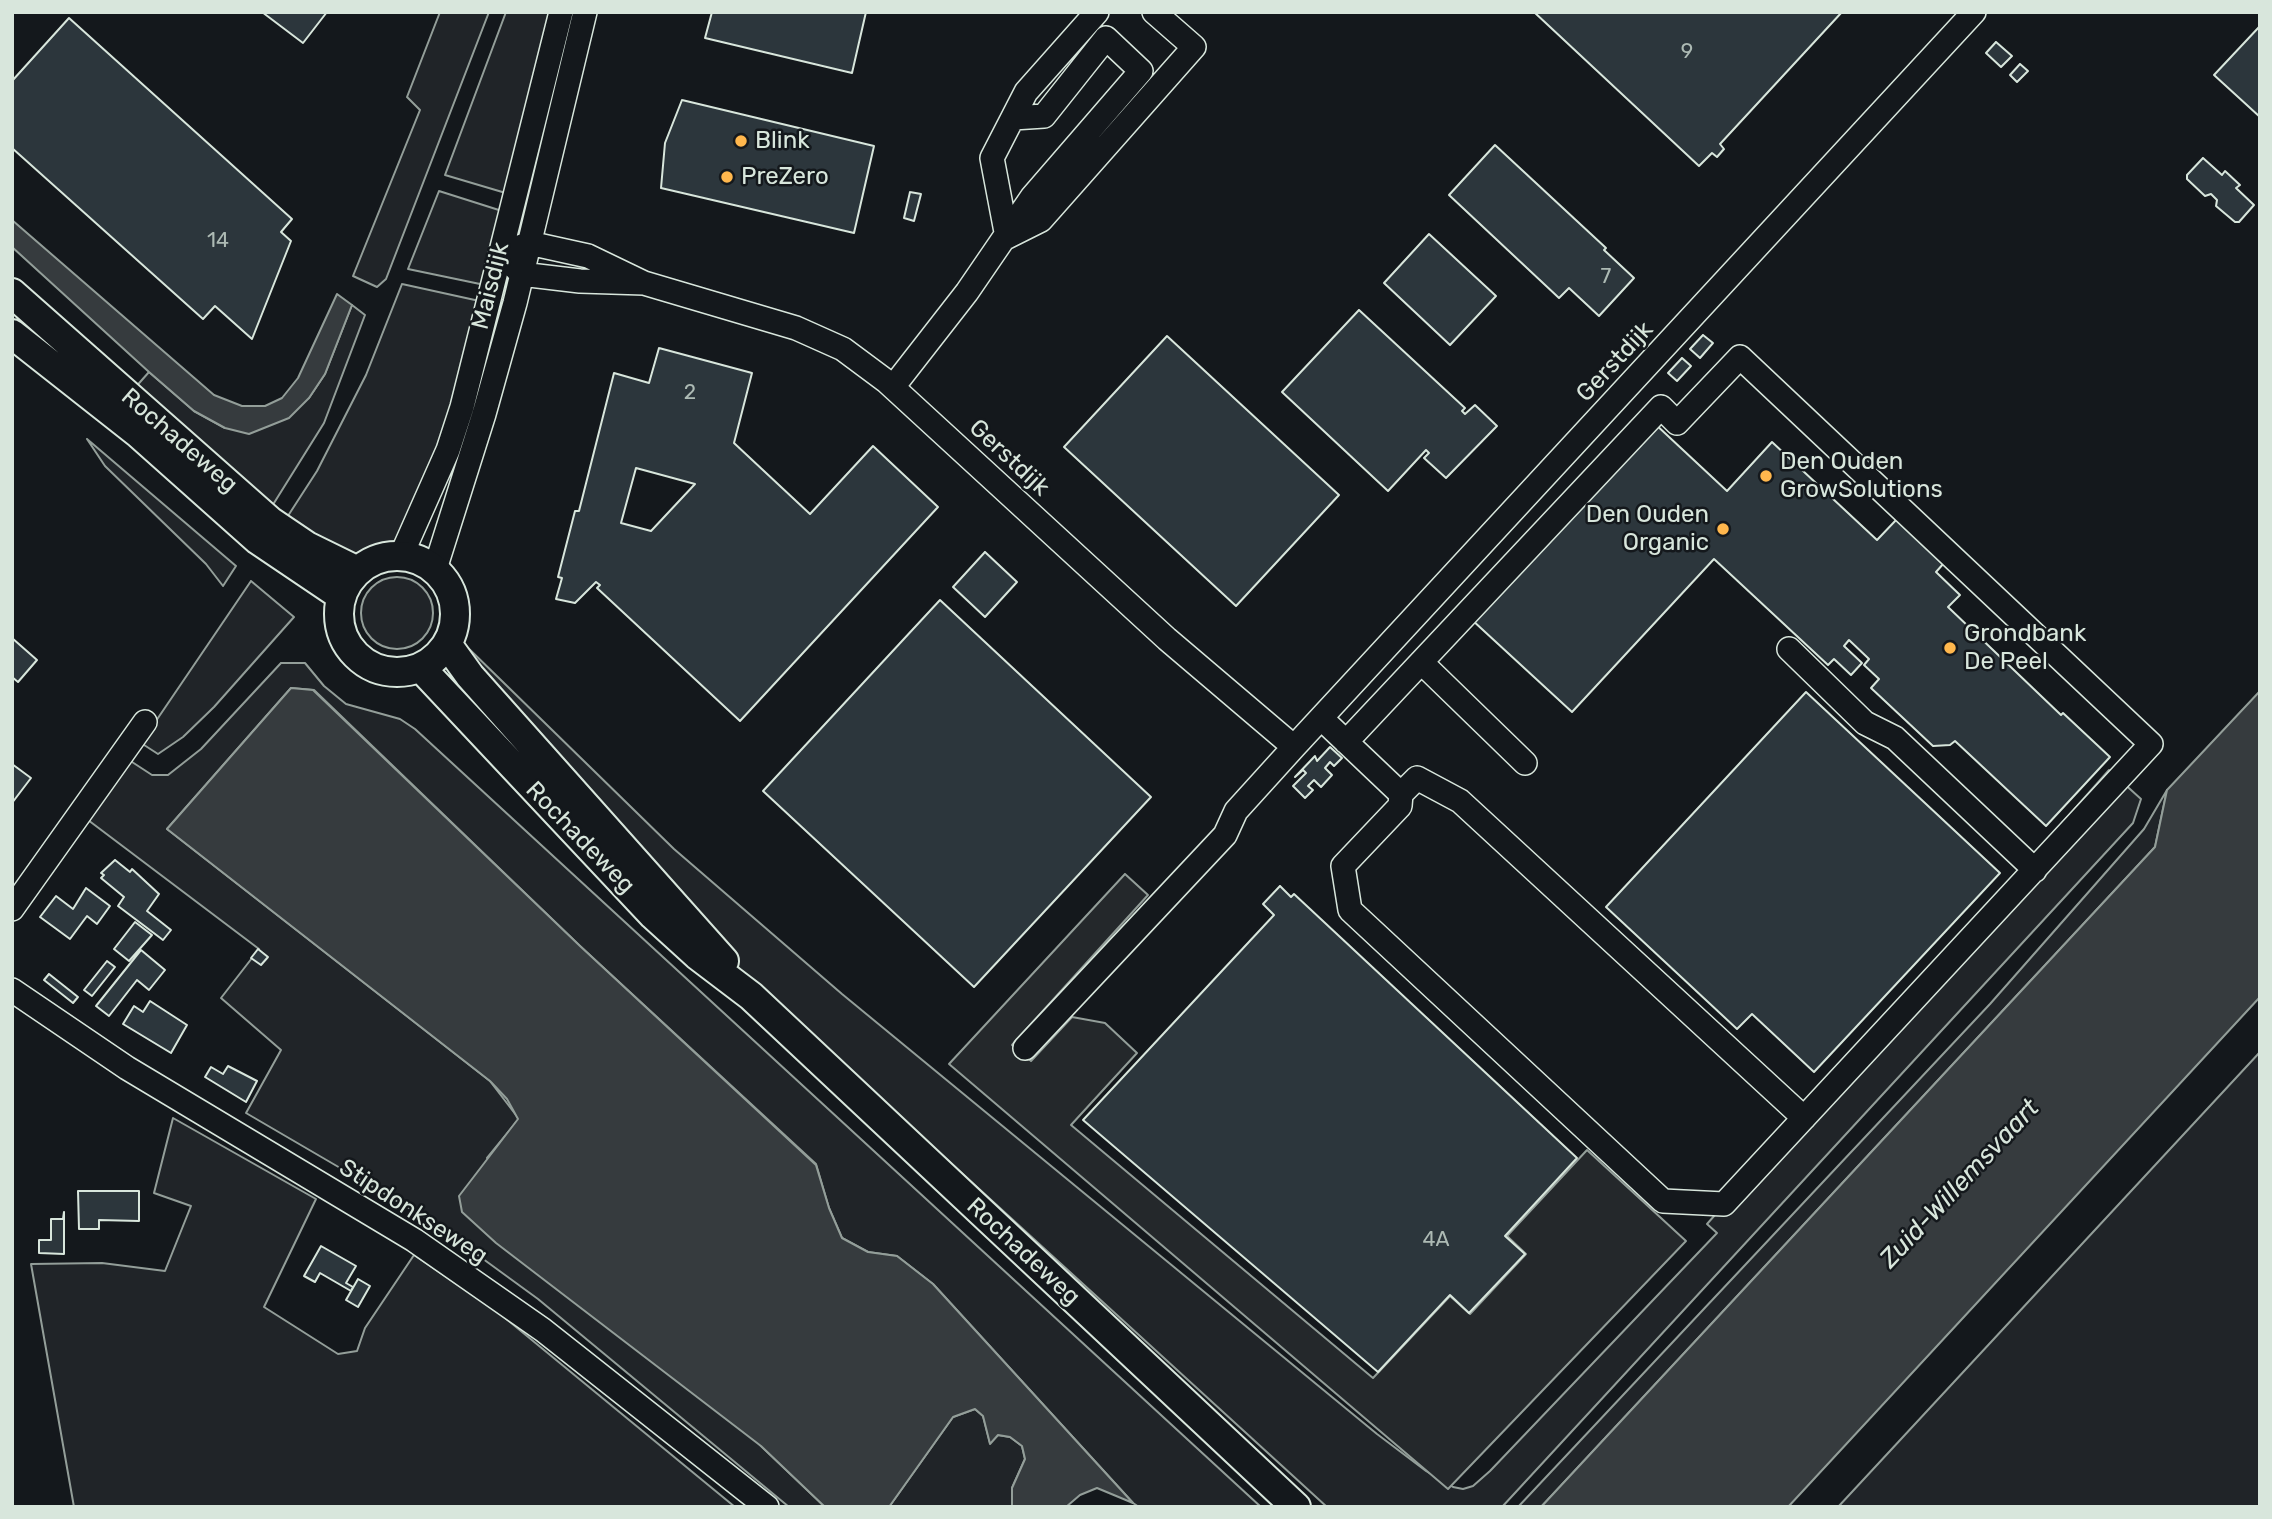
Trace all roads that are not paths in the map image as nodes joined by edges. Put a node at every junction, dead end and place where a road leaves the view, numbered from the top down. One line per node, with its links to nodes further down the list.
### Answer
1 (561, 12): 9 (street, Maisdijk)
2 (585, 12): 8 (street, Maisdijk)
3 (1097, 12): 6 (street)
4 (1154, 12): 7 (street)
5 (1974, 12): 24 (street, Gerstdijk)
6 (1013, 118): 7 (street); 7 (street)
7 (1007, 237): 14 (street)
8 (529, 243): 9 (street); 10 (street, Maisdijk); 11 (street, Gerstdijk)
9 (503, 254): 10 (street); 16 (street, Maisdijk)
10 (521, 274): 11 (street, Gerstdijk); 17 (street, Maisdijk)
11 (644, 283): 14 (street, Gerstdijk)
12 (12, 293): 18 (main road, Rochadeweg)
13 (12, 334): 15 (main road, Rochadeweg)
14 (893, 387): 27 (street, Gerstdijk)
15 (258, 540): 19 (main road, Rochadeweg); 29 (main road)
16 (401, 556): 17 (main road); 18 (main road)
17 (435, 569): 20 (main road)
18 (358, 571): 19 (main road)
19 (341, 596): 23 (main road)
20 (447, 644): 23 (main road); 34 (main road, Rochadeweg)
21 (1789, 649): 31 (street)
22 (1421, 662): 26 (street); 28 (street); 31 (street)
23 (421, 668): 29 (main road, Rochadeweg)
24 (1321, 718): 26 (street); 27 (street, Gerstdijk)
25 (145, 722): 32 (street)
26 (1346, 742): 30 (street)
27 (1294, 747): 35 (street, Gerstdijk)
28 (1525, 763)
29 (513, 768): 34 (main road, Rochadeweg)
30 (1401, 794): 36 (street); 36 (street)
31 (2035, 870): 36 (street)
32 (12, 909)
33 (12, 990): 37 (street, Stipdonkseweg)
34 (751, 996): 38 (main road, Rochadeweg)
35 (1025, 1048)
36 (1804, 1118)
37 (767, 1507)
38 (1296, 1507)

